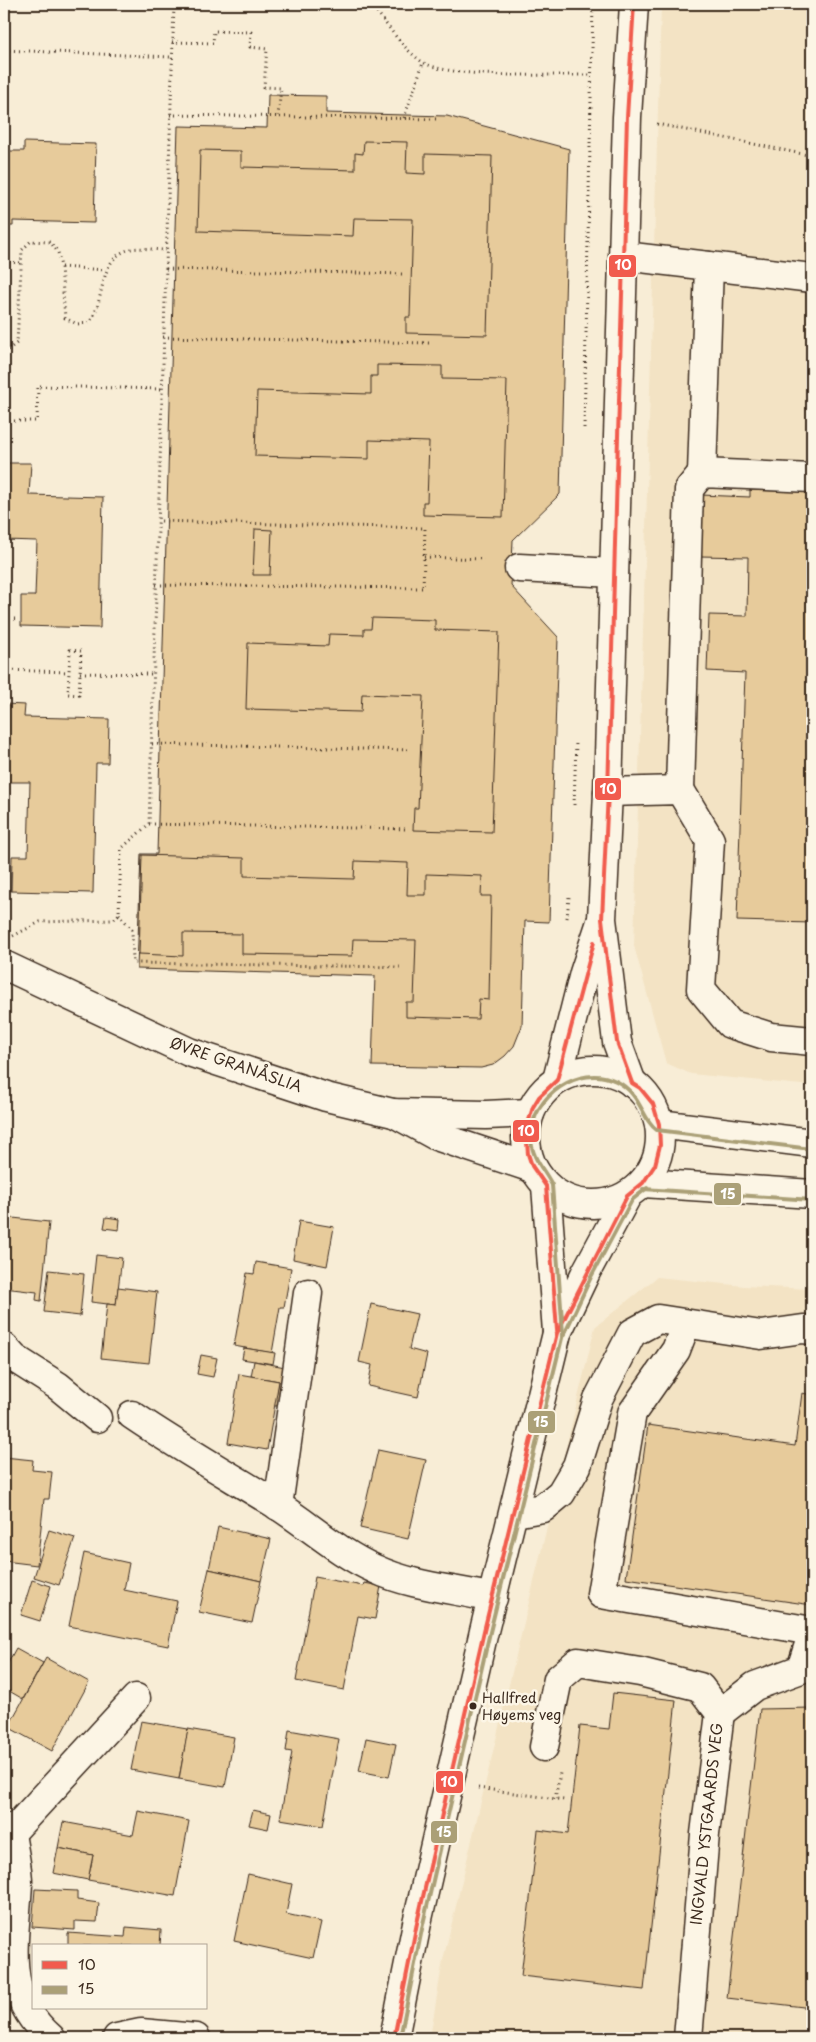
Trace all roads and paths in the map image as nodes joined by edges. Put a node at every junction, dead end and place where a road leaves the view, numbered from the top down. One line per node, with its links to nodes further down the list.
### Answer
1 (174, 4): 5 (path)
2 (370, 4): 8 (path)
3 (593, 4): 9 (path)
4 (634, 4): 12 (street)
5 (172, 42): 7 (path); 11 (path)
6 (4, 50): 7 (path)
7 (172, 57): 10 (path)
8 (423, 63): 9 (path); 13 (path)
9 (592, 75): 31 (path)
10 (170, 115): 11 (path); 16 (path)
11 (278, 116): 13 (path)
12 (627, 117): 15 (path); 17 (street)
13 (404, 118): 14 (path)
14 (438, 118)
15 (812, 156)
16 (166, 250): 22 (path); 23 (path)
17 (624, 256): 20 (street); 38 (street)
18 (4, 262): 19 (path)
19 (22, 263): 21 (path); 28 (path)
20 (709, 266): 25 (street); 32 (street)
21 (61, 267): 23 (path); 23 (path)
22 (165, 268): 24 (path); 26 (path)
23 (106, 270)
24 (405, 274)
25 (812, 278)
26 (164, 337): 27 (path); 29 (path)
27 (429, 343)
28 (4, 353)
29 (161, 389): 30 (path); 34 (path)
30 (4, 421)
31 (584, 433)
32 (702, 474): 33 (street); 49 (street)
33 (812, 478)
34 (158, 521): 35 (path); 39 (path)
35 (424, 557): 36 (path); 39 (path)
36 (484, 559)
37 (519, 568): 38 (street)
38 (614, 573): 50 (street)
39 (156, 585): 45 (path)
40 (4, 619): 41 (path)
41 (16, 619)
42 (4, 670): 43 (path)
43 (69, 672): 44 (path); 44 (path)
44 (80, 673): 45 (path)
45 (154, 674): 47 (path)
46 (576, 741): 51 (path)
47 (152, 744): 48 (path); 52 (path)
48 (410, 750)
49 (680, 790): 50 (street); 61 (street)
50 (608, 792): 56 (street)
51 (573, 811)
52 (149, 824): 53 (path); 55 (path)
53 (407, 829)
54 (570, 888): 57 (path)
55 (119, 914): 58 (path); 60 (path)
56 (602, 919): 62 (street); 63 (street)
57 (567, 924)
58 (11, 937)
59 (4, 966): 64 (street, ØVRE GRANÅSLIA)
60 (400, 967)
61 (812, 1041)
62 (557, 1080): 63 (street); 65 (street)
63 (632, 1082): 66 (street)
64 (393, 1112): 65 (street, ØVRE GRANÅSLIA); 68 (street, ØVRE GRANÅSLIA)
65 (530, 1113): 68 (street)
66 (660, 1124): 67 (street); 69 (street)
67 (812, 1143)
68 (539, 1177): 69 (street); 74 (street)
69 (635, 1189): 70 (street); 74 (street)
70 (812, 1194)
71 (308, 1293): 78 (street)
72 (686, 1324): 73 (street); 79 (street); 81 (street)
73 (812, 1330)
74 (557, 1333): 79 (street)
75 (4, 1347): 77 (street)
76 (132, 1414): 78 (street)
77 (97, 1418)
78 (278, 1506): 80 (street)
79 (514, 1513): 80 (street)
80 (493, 1598): 87 (street)
81 (812, 1631)
82 (812, 1635): 84 (street)
83 (136, 1698): 90 (street)
84 (720, 1713): 85 (street, INGVALD YSTGAARDS VEG); 95 (street, INGVALD YSTGAARDS VEG)
85 (544, 1747)
86 (561, 1772): 88 (path)
87 (451, 1783): 88 (path); 94 (street)
88 (555, 1799): 89 (path)
89 (564, 1800)
90 (7, 1830): 91 (street)
91 (51, 2038)
92 (117, 2038): 93 (street)
93 (196, 2038)
94 (394, 2038)
95 (688, 2038)

